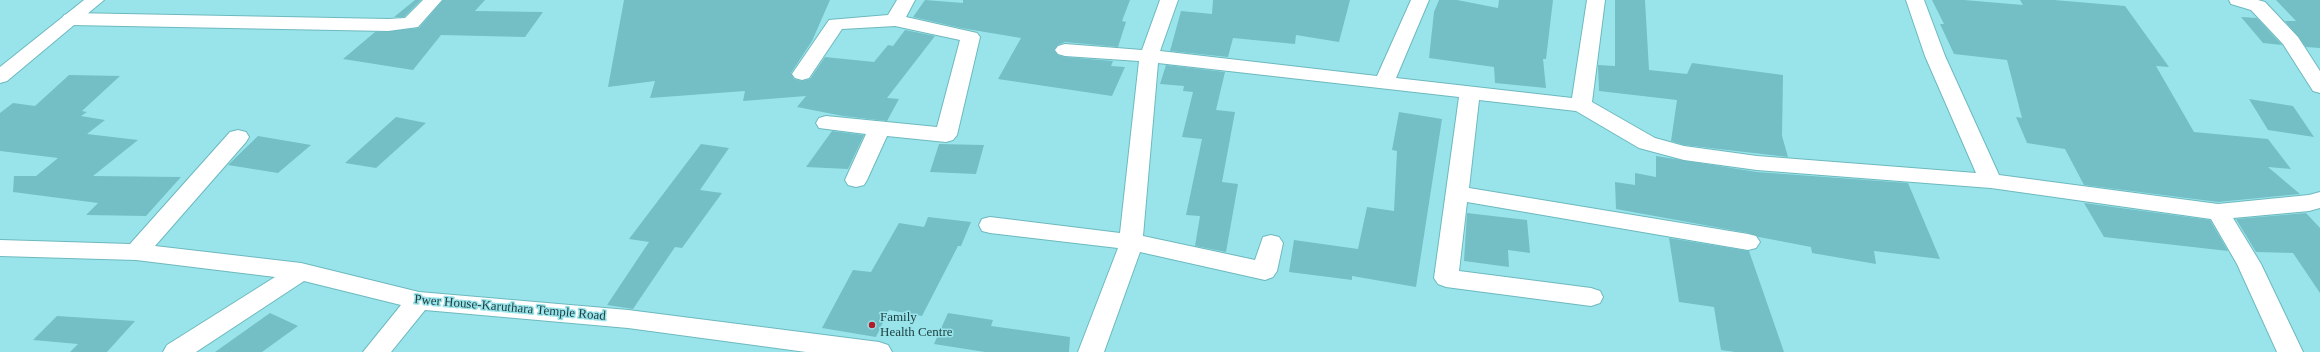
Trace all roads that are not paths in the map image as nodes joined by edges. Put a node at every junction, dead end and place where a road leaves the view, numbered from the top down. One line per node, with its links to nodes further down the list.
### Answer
1 (95, 0): 9 (street)
2 (433, 0): 9 (street)
3 (906, 0): 10 (street)
4 (1169, 0): 12 (street)
5 (1420, 0): 16 (street)
6 (1596, 0): 18 (street)
7 (1915, 0): 23 (street)
8 (2238, 0): 15 (street)
9 (71, 19): 14 (street)
10 (895, 20): 13 (street); 20 (street)
11 (1065, 50): 12 (street)
12 (1149, 56): 16 (street); 28 (street)
13 (802, 74)
14 (0, 77)
15 (2317, 78)
16 (1384, 82): 17 (street)
17 (1470, 90): 18 (street); 24 (street)
18 (1581, 105): 23 (street)
19 (826, 123): 20 (street)
20 (879, 129): 22 (street)
21 (238, 137): 32 (street)
22 (856, 180)
23 (1991, 180): 26 (street)
24 (1456, 193): 29 (street); 34 (street)
25 (2320, 200): 26 (street)
26 (2218, 212): 41 (street)
27 (990, 225): 28 (street)
28 (1131, 242): 30 (street); 40 (street)
29 (1748, 242)
30 (1271, 243)
31 (0, 248): 32 (street, Pwer House-Karuthara Temple Road)
32 (136, 252): 33 (street, Pwer House-Karuthara Temple Road)
33 (301, 272): 35 (street, Pwer House-Karuthara Temple Road); 37 (street)
34 (1591, 297)
35 (419, 301): 36 (street, Pwer House-Karuthara Temple Road); 38 (street)
36 (853, 350): 39 (street, Pwer House-Karuthara Temple Road)
37 (176, 352)
38 (376, 352)
39 (879, 352)
40 (1091, 352)
41 (2290, 352)

